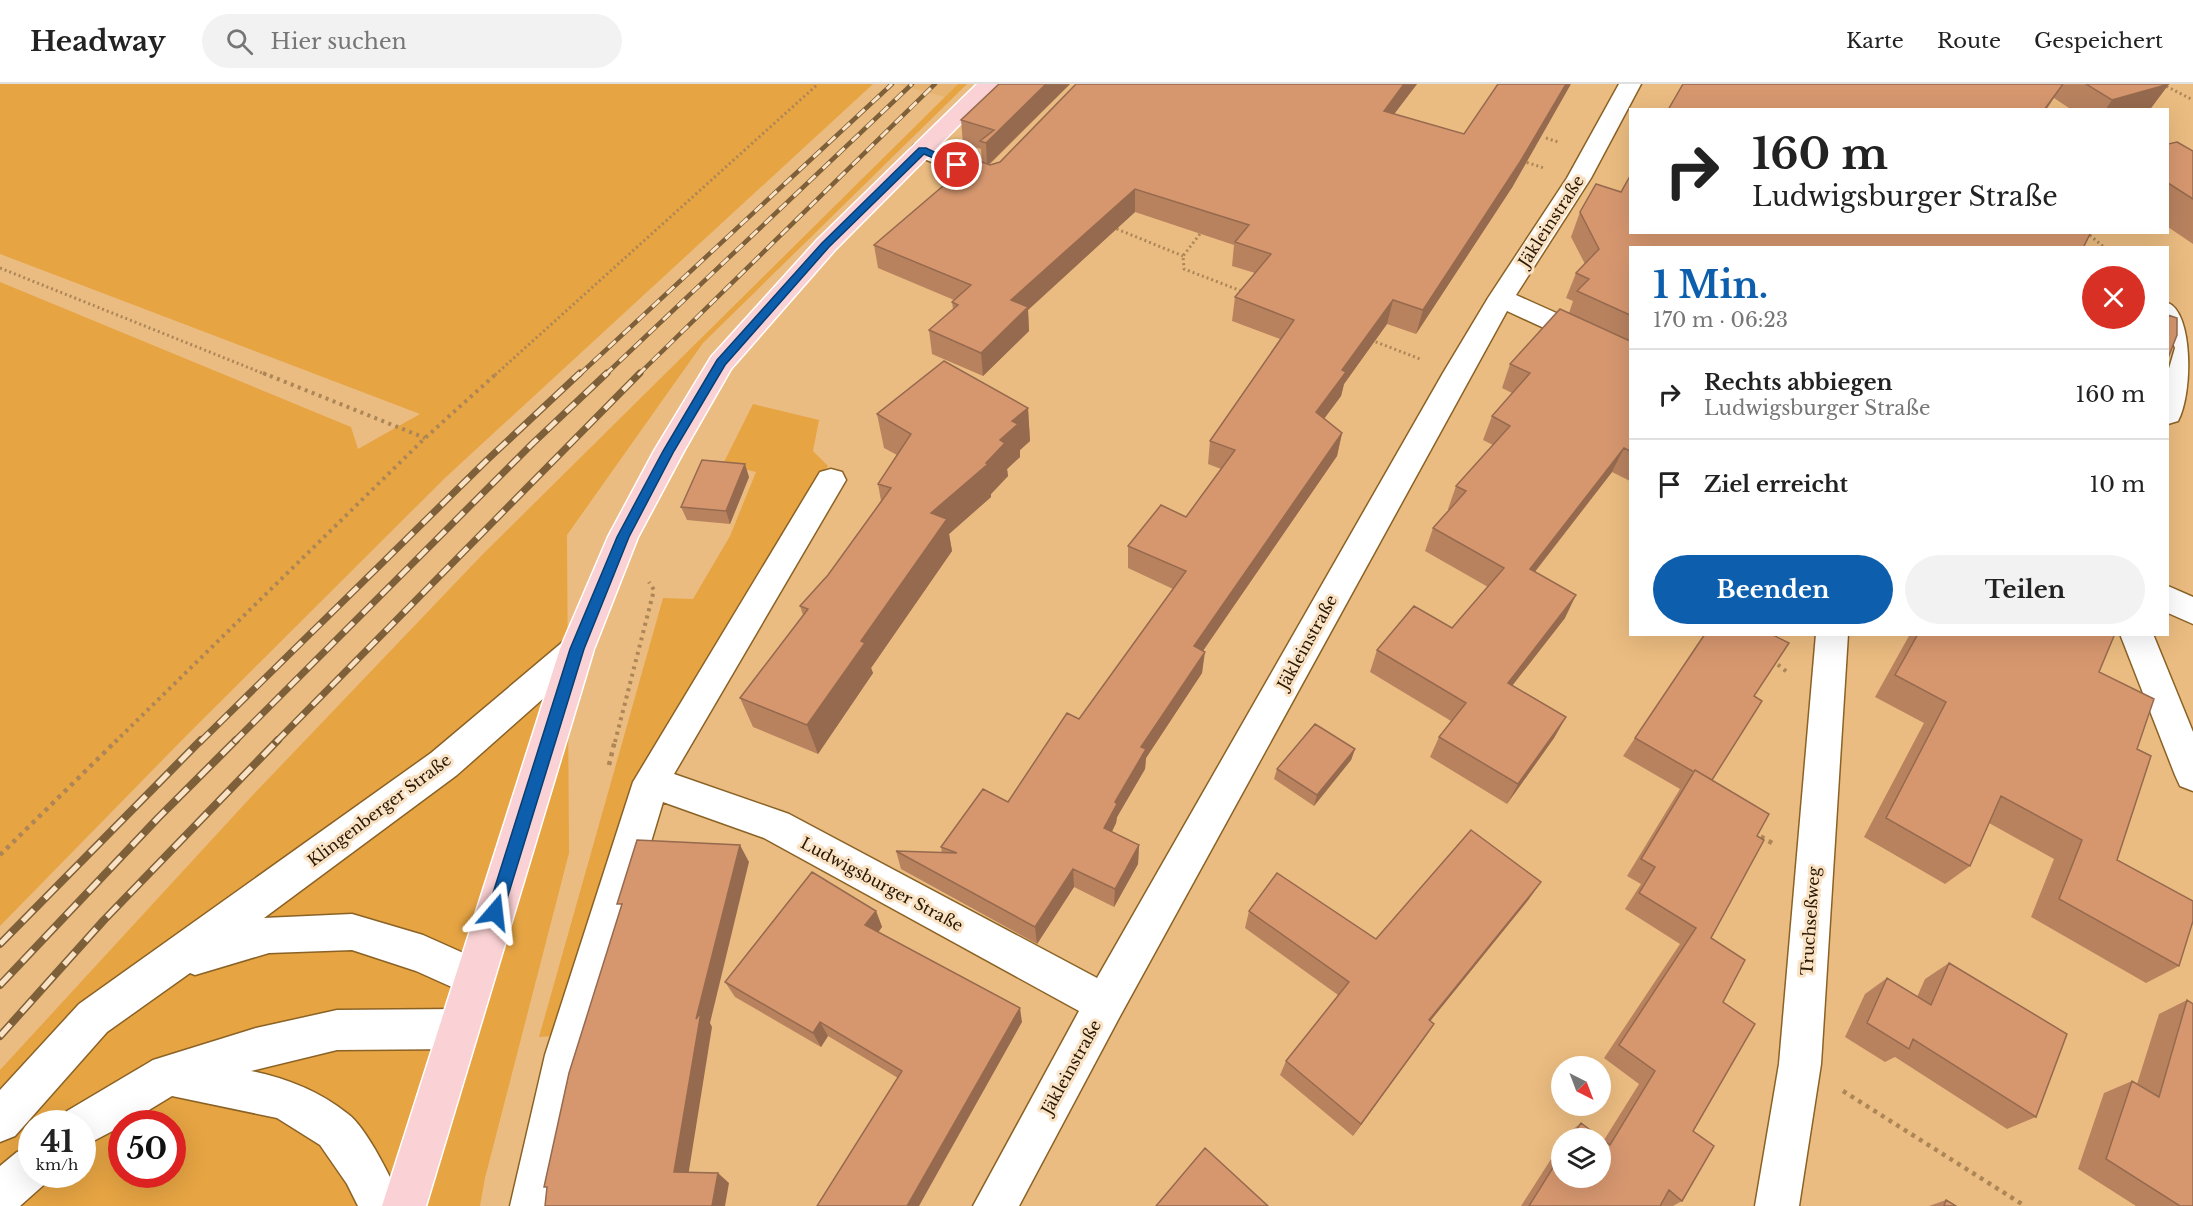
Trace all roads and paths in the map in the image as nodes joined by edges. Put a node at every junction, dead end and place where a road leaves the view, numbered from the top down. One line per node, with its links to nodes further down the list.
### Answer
1 (818, 84): 25 (path)
2 (989, 84): 6 (main road)
3 (1630, 84): 9 (street, Jäkleinstraße)
4 (2162, 84): 5 (path)
5 (2193, 100)
6 (922, 150): 8 (street); 31 (main road)
7 (1513, 158): 9 (path)
8 (1008, 163)
9 (1579, 178): 19 (street, Jäkleinstraße)
10 (1210, 222): 16 (path)
11 (1108, 226): 16 (path)
12 (2084, 234): 14 (path)
13 (2088, 234): 14 (path)
14 (2092, 237): 15 (path)
15 (2103, 246)
16 (1182, 256): 18 (path)
17 (0, 268): 25 (path)
18 (1250, 294)
19 (1501, 298): 22 (street); 23 (street, Jäkleinstraße)
20 (2169, 312): 24 (street)
21 (1370, 340): 23 (path)
22 (1629, 357)
23 (1457, 373): 39 (street, Jäkleinstraße)
24 (2169, 411)
25 (425, 438): 35 (path)
26 (831, 480): 33 (street)
27 (2169, 599): 28 (street)
28 (2193, 611)
29 (1832, 636): 36 (street, Truchseßweg)
30 (2137, 636): 32 (street)
31 (577, 649): 37 (street, Klingenberger Straße); 38 (main road)
32 (2193, 776)
33 (651, 782): 39 (street, Ludwigsburger Straße); 49 (street)
34 (1747, 829): 36 (path)
35 (0, 855)
36 (1814, 867): 41 (street, Truchseßweg)
37 (173, 962): 38 (street, Klingenberger Straße); 44 (street, Klingenberger Straße)
38 (474, 978): 40 (main road)
39 (1105, 1004): 50 (street, Jäkleinstraße)
40 (458, 1029): 42 (street); 48 (main road)
41 (1800, 1064): 51 (street, Truchseßweg); 52 (path)
42 (168, 1075): 43 (street); 47 (street)
43 (96, 1118)
44 (0, 1121)
45 (18, 1179): 46 (street)
46 (0, 1194)
47 (381, 1206)
48 (404, 1206)
49 (532, 1206)
50 (995, 1206)
51 (1777, 1206)
52 (2025, 1206)

